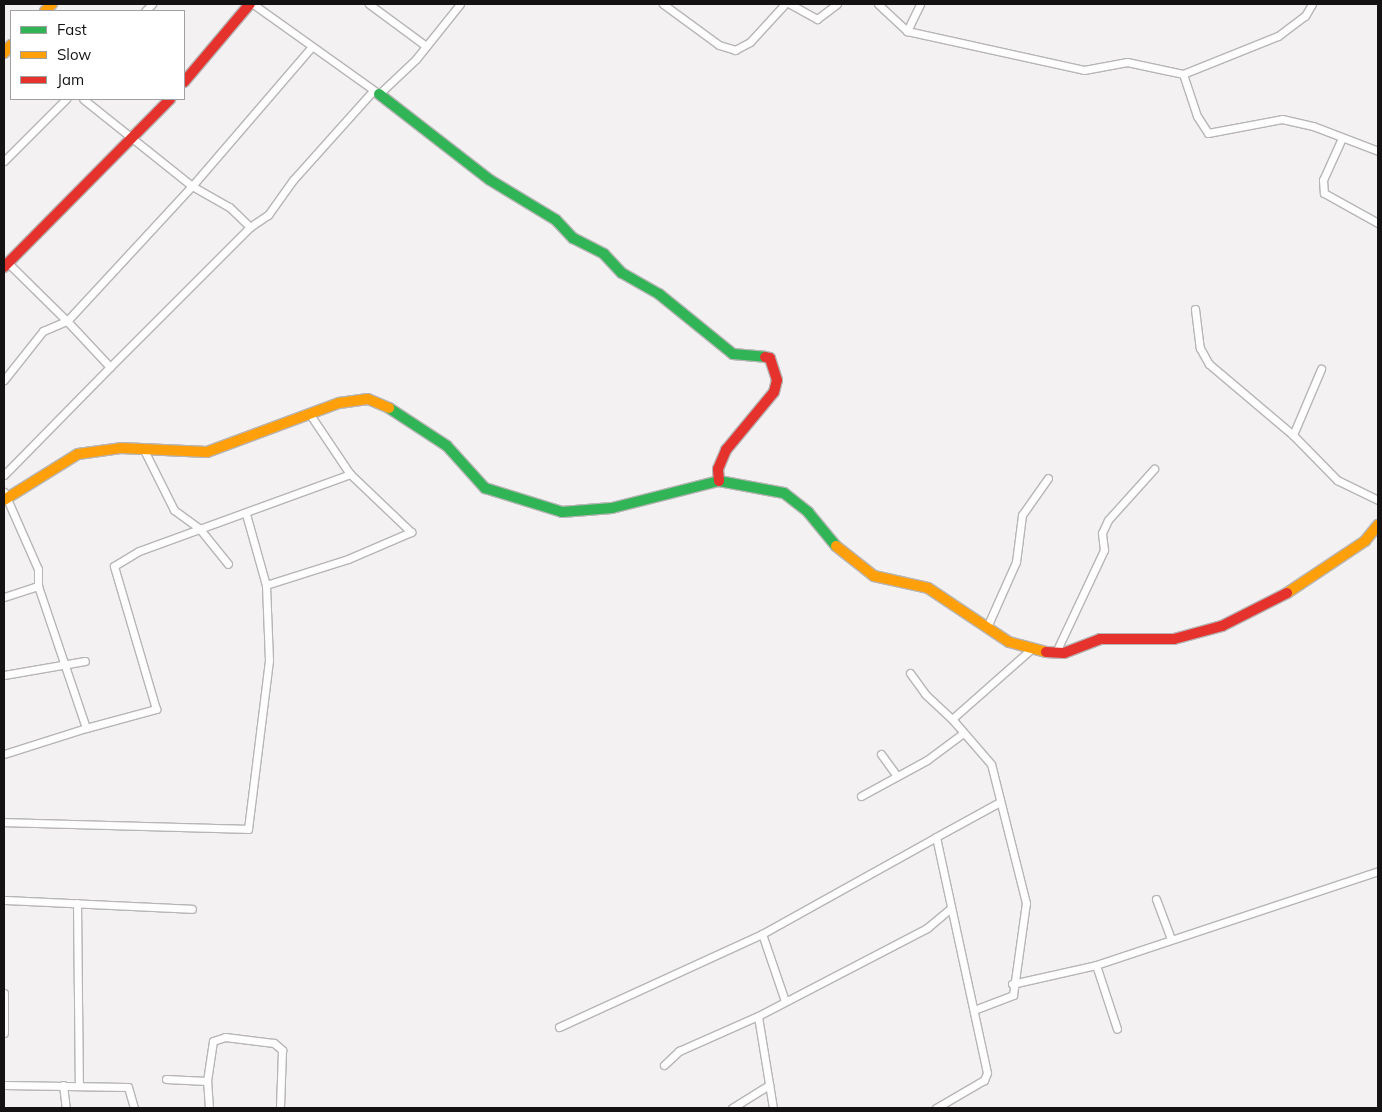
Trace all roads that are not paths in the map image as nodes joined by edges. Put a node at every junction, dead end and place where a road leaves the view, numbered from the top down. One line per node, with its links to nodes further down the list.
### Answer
1 (252, 4): 13 (street); 15 (street)
2 (370, 4): 12 (street)
3 (460, 4): 12 (street)
4 (663, 4): 5 (street)
5 (785, 4)
6 (790, 4): 7 (street)
7 (837, 4)
8 (878, 4): 11 (street)
9 (920, 4): 11 (street)
10 (1312, 4): 14 (street)
11 (907, 31): 14 (street)
12 (426, 46): 16 (street)
13 (310, 49): 16 (street); 24 (street)
14 (1183, 74): 20 (street)
15 (185, 81)
16 (375, 93): 26 (street); 40 (street)
17 (65, 100): 23 (street)
18 (84, 100): 21 (street)
19 (169, 100): 21 (street)
20 (1342, 138): 22 (street); 25 (street)
21 (133, 139): 24 (street); 27 (street)
22 (1378, 151)
23 (4, 162)
24 (192, 186): 26 (street); 29 (street)
25 (1378, 223)
26 (250, 226): 30 (street)
27 (6, 265): 29 (street)
28 (1195, 309): 34 (street)
29 (67, 321): 30 (street); 32 (street)
30 (110, 367): 38 (street)
31 (1321, 370): 34 (street)
32 (4, 380)
33 (309, 413): 35 (street); 37 (street); 40 (street)
34 (1293, 435): 42 (street)
35 (145, 452): 41 (street); 45 (street)
36 (1154, 469): 52 (street)
37 (350, 474): 43 (street); 47 (street)
38 (4, 475)
39 (1048, 478): 50 (street)
40 (719, 481): 50 (street)
41 (5, 496): 48 (street)
42 (1378, 500)
43 (246, 514): 45 (street); 47 (street)
44 (1378, 525): 52 (street)
45 (199, 528): 46 (street); 58 (street)
46 (228, 564)
47 (266, 584): 65 (street)
48 (38, 586): 49 (street); 54 (street)
49 (4, 598)
50 (987, 627): 51 (street)
51 (1032, 649): 52 (street); 57 (street)
52 (1056, 652)
53 (85, 661): 54 (street)
54 (62, 663): 56 (street); 58 (street)
55 (910, 673): 57 (street)
56 (4, 675)
57 (952, 719): 59 (street)
58 (86, 728): 60 (street)
59 (962, 734): 62 (street); 64 (street)
60 (4, 754)
61 (881, 754): 62 (street)
62 (897, 776): 63 (street)
63 (861, 796)
64 (1000, 802): 66 (street); 76 (street)
65 (4, 822)
66 (936, 837): 71 (street); 73 (street)
67 (1378, 871): 74 (street)
68 (1156, 898): 74 (street)
69 (4, 900): 70 (street)
70 (77, 903): 72 (street); 90 (street)
71 (951, 908): 78 (street); 79 (street)
72 (192, 909)
73 (762, 934): 78 (street); 81 (street)
74 (1171, 939): 75 (street)
75 (1096, 965): 76 (street); 82 (street)
76 (1012, 984): 79 (street)
77 (4, 994): 83 (street)
78 (785, 1002): 80 (street)
79 (974, 1010): 97 (street)
80 (758, 1016): 84 (street); 89 (street)
81 (559, 1026)
82 (1118, 1029)
83 (4, 1033)
84 (664, 1064)
85 (166, 1079): 86 (street)
86 (207, 1081): 93 (street); 94 (street)
87 (4, 1085): 88 (street)
88 (63, 1085): 90 (street); 91 (street)
89 (769, 1085): 95 (street); 96 (street)
90 (79, 1086): 92 (street)
91 (66, 1108)
92 (134, 1108)
93 (209, 1108)
94 (280, 1108)
95 (732, 1108)
96 (774, 1108)
97 (936, 1108)

